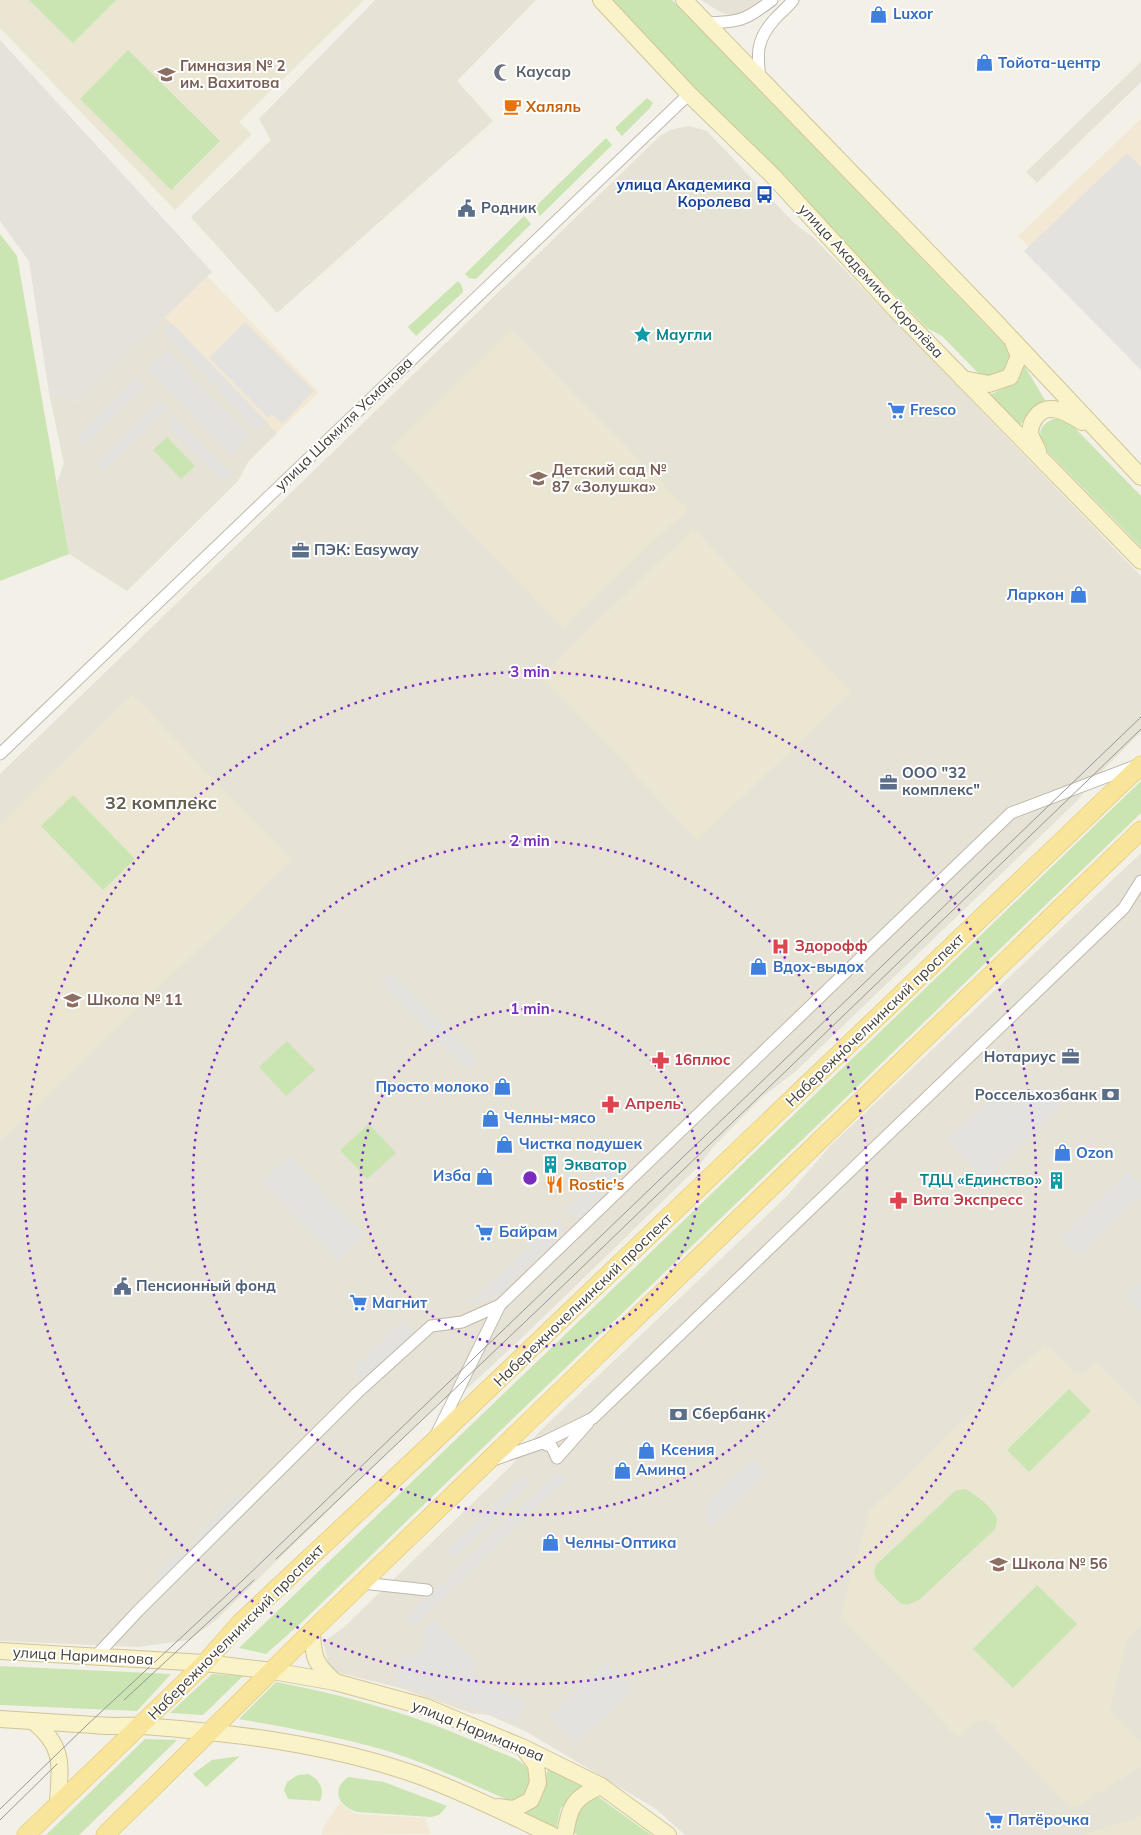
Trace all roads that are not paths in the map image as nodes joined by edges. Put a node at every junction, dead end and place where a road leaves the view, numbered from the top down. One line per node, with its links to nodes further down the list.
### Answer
1 (601, 0): 7 (street, улица Академика Королёва)
2 (684, 0): 5 (street)
3 (772, 0): 5 (street)
4 (793, 0): 6 (street)
5 (706, 23): 6 (street)
6 (760, 79): 8 (street)
7 (689, 94): 9 (street, улица Академика Королёва); 14 (street, улица Шамиля Усманова)
8 (1013, 342): 9 (street); 10 (street)
9 (964, 379): 11 (street, улица Академика Королёва)
10 (1106, 440): 11 (street); 12 (street)
11 (1042, 460): 13 (street, улица Академика Королёва)
12 (1141, 477)
13 (1141, 561)
14 (0, 754)
15 (1141, 765): 18 (street); 21 (main road, Набережночелнинский проспект)
16 (1141, 830): 22 (main road)
17 (1141, 881): 19 (street)
18 (500, 1305): 21 (street); 27 (street)
19 (593, 1418): 20 (street); 20 (street)
20 (542, 1443): 22 (street)
21 (430, 1445): 28 (main road, Набережночелнинский проспект)
22 (487, 1462): 23 (main road)
23 (362, 1583): 24 (street); 25 (main road)
24 (427, 1590)
25 (312, 1631): 29 (main road); 30 (street)
26 (0, 1651): 27 (street, улица Нариманова)
27 (96, 1656): 28 (street, улица Нариманова)
28 (205, 1662): 29 (street, улица Нариманова); 33 (main road, Набережночелнинский проспект)
29 (273, 1671): 30 (street, улица Нариманова); 34 (main road)
30 (335, 1682): 35 (street, улица Нариманова)
31 (0, 1720): 32 (street)
32 (33, 1721): 33 (street); 37 (street)
33 (141, 1726): 34 (street); 37 (main road, Набережночелнинский проспект)
34 (211, 1732): 38 (street); 40 (main road)
35 (524, 1748): 36 (street, улица Нариманова); 38 (street)
36 (601, 1786): 42 (street); 43 (street, улица Нариманова)
37 (58, 1802): 39 (main road, Набережночелнинский проспект)
38 (490, 1806): 41 (street)
39 (26, 1835)
40 (105, 1835)
41 (552, 1835)
42 (565, 1835)
43 (668, 1835)

